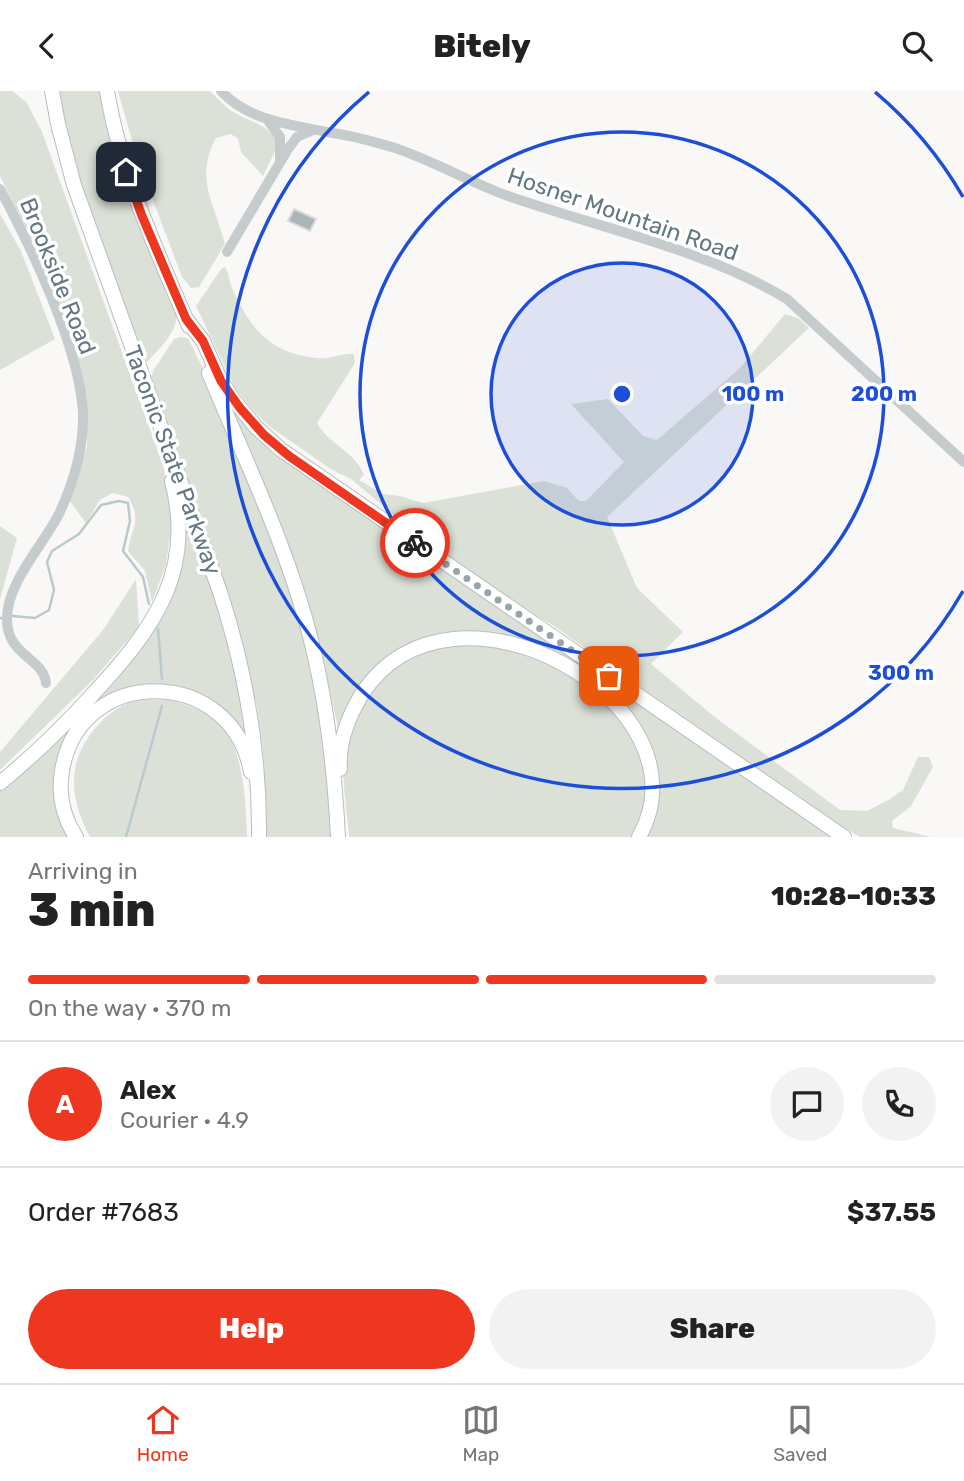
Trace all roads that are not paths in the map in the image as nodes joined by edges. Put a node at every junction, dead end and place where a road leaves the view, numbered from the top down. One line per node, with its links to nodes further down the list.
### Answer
1 (52, 91): 10 (highway, Taconic State Parkway)
2 (107, 91): 9 (highway)
3 (221, 91): 4 (street, Hosner Mountain Road)
4 (266, 119): 5 (street, Hosner Mountain Road); 6 (street)
5 (316, 130): 6 (street); 11 (street, Hosner Mountain Road)
6 (279, 162): 8 (street)
7 (0, 189): 12 (street, Brookside Road)
8 (227, 252)
9 (186, 319): 14 (highway); 20 (highway)
10 (143, 378): 13 (highway); 15 (highway, Taconic State Parkway)
11 (964, 462)
12 (46, 683)
13 (0, 783)
14 (336, 794): 18 (highway); 19 (highway)
15 (260, 805): 16 (highway); 17 (highway, Taconic State Parkway)
16 (76, 837)
17 (259, 837)
18 (338, 837)
19 (639, 837)
20 (844, 837)

